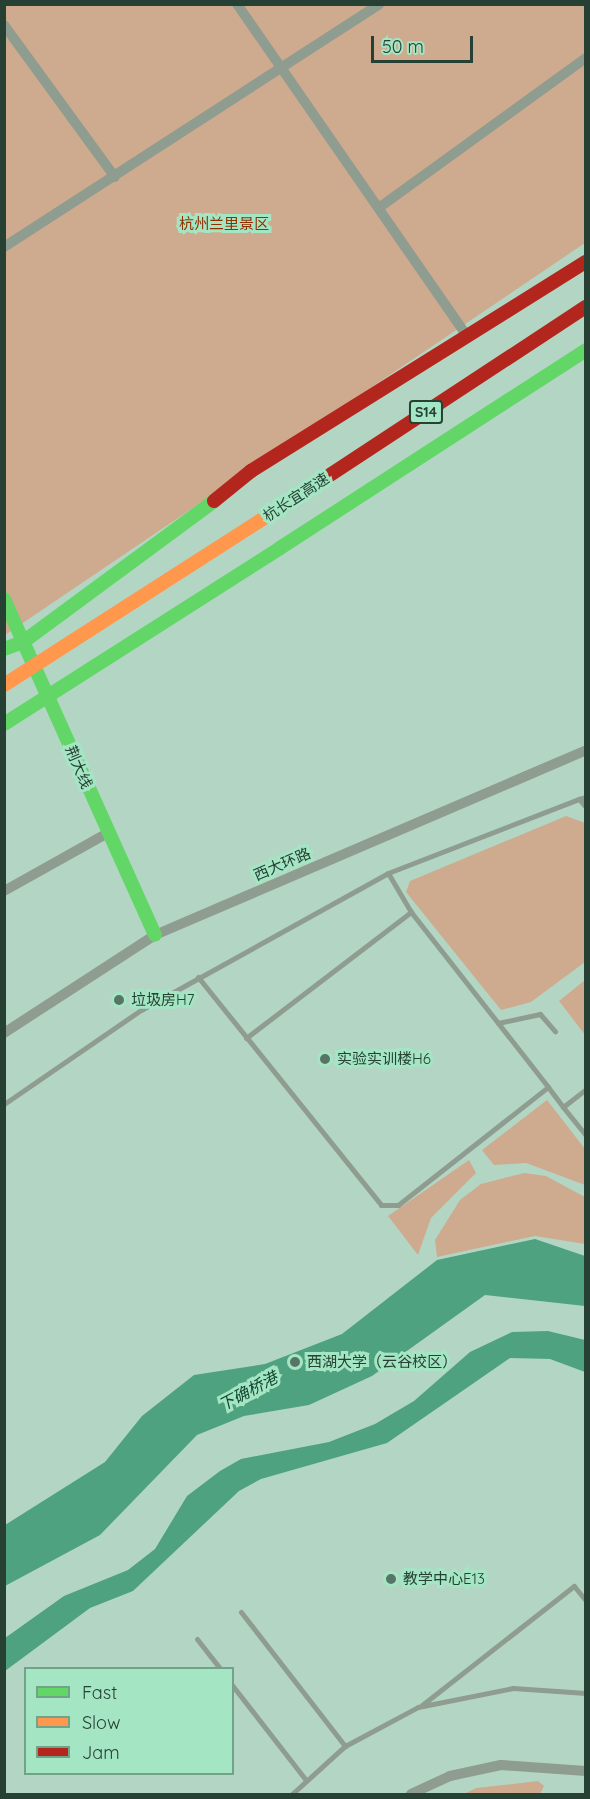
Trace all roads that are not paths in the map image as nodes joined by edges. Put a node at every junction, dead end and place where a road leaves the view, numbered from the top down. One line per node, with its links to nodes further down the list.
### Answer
1 (237, 4): 5 (street)
2 (379, 4): 5 (street)
3 (4, 25): 6 (street)
4 (585, 58): 7 (street)
5 (282, 69): 6 (street); 7 (street)
6 (115, 177): 8 (street)
7 (380, 207): 11 (street)
8 (4, 247)
9 (585, 262): 11 (main road)
10 (585, 307): 18 (main road, 杭长宜高速 / S14, bridge)
11 (468, 336): 16 (main road)
12 (585, 350): 14 (main road, S14)
13 (585, 355): 14 (main road)
14 (496, 407): 19 (main road, S14, bridge)
15 (4, 599): 16 (main road, 荆大线)
16 (23, 642): 17 (main road); 23 (main road, 荆大线)
17 (4, 649)
18 (4, 685)
19 (4, 724)
20 (585, 750): 27 (street, 西大环路)
21 (582, 798): 22 (lane); 24 (lane)
22 (585, 807)
23 (106, 834): 25 (street); 27 (main road, 荆大线)
24 (388, 873): 26 (lane); 28 (lane)
25 (4, 891)
26 (411, 912): 29 (lane); 32 (lane)
27 (155, 935): 31 (street, 西大环路)
28 (198, 977): 32 (lane); 35 (lane)
29 (498, 1023): 30 (lane); 33 (lane)
30 (555, 1031)
31 (4, 1034)
32 (246, 1038): 33 (lane)
33 (548, 1088): 36 (lane)
34 (585, 1089): 36 (lane)
35 (4, 1104)
36 (563, 1107): 37 (lane)
37 (585, 1135)
38 (585, 1601): 44 (lane)
39 (241, 1612): 45 (lane)
40 (197, 1639): 41 (lane)
41 (219, 1667)
42 (234, 1687): 47 (lane)
43 (585, 1693): 44 (lane)
44 (418, 1707): 45 (lane)
45 (345, 1746): 47 (lane)
46 (585, 1771): 49 (street)
47 (306, 1780): 48 (lane)
48 (292, 1794)
49 (411, 1794)

